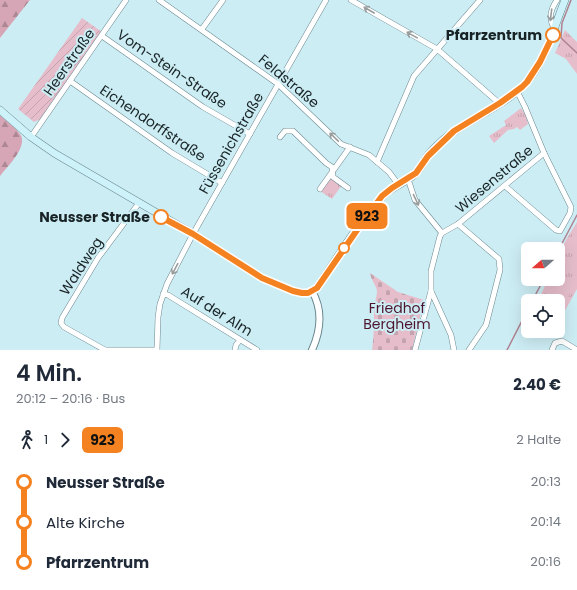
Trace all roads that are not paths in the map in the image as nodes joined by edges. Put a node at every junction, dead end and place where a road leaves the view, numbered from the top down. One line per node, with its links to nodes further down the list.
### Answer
1 (126, 0): 11 (street, Heerstraße)
2 (159, 0): 9 (street, Feldstraße)
3 (223, 0): 9 (street)
4 (326, 0): 14 (street, Füssenichstraße)
5 (351, 0): 12 (street, one-way to 5)
6 (480, 0): 12 (street)
7 (557, 0): 10 (street, one-way to 10)
8 (565, 0): 10 (main road)
9 (202, 29): 14 (street, Feldstraße)
10 (555, 29): 15 (main road)
11 (102, 36): 13 (street, Heerstraße); 18 (street, Vom-Stein-Straße)
12 (437, 49): 16 (street); 23 (street)
13 (70, 81): 19 (street, Heerstraße); 26 (street, Eichendorffstraße)
14 (278, 84): 18 (street, Füssenichstraße); 21 (street, Feldstraße, one-way to 14)
15 (517, 91): 16 (main road); 22 (street, Wiesenstraße)
16 (500, 103): 25 (main road)
17 (0, 110): 19 (main road)
18 (250, 134): 26 (street, Füssenichstraße)
19 (31, 137): 31 (main road)
20 (280, 137): 24 (street)
21 (350, 148): 23 (street, Feldstraße); 24 (street)
22 (544, 153): 28 (street, Wiesenstraße); 28 (street)
23 (378, 162): 27 (street, Feldstraße)
24 (332, 173): 29 (street); 30 (street)
25 (408, 179): 27 (main road); 33 (street, one-way to 33)
26 (222, 183): 34 (street, Füssenichstraße)
27 (398, 184): 35 (main road)
28 (505, 186): 32 (street, Wiesenstraße)
29 (348, 188)
30 (320, 189)
31 (139, 203): 34 (main road); 39 (street, Waldweg)
32 (458, 224): 33 (street, Wiesenstraße); 46 (street)
33 (442, 233): 36 (street)
34 (193, 234): 35 (main road); 37 (street, Füssenichstraße, one-way to 37)
35 (312, 291): 43 (street)
36 (431, 292): 44 (street); 45 (street)
37 (163, 294): 38 (street, Auf der Alm); 40 (street, Füssenichstraße)
38 (240, 340): 41 (street); 42 (street, Auf der Alm)
39 (105, 350): 40 (street)
40 (157, 350)
41 (235, 350)
42 (257, 350)
43 (312, 350)
44 (415, 350)
45 (454, 350)
46 (470, 350)
47 (552, 350): 48 (street)
48 (577, 350)

